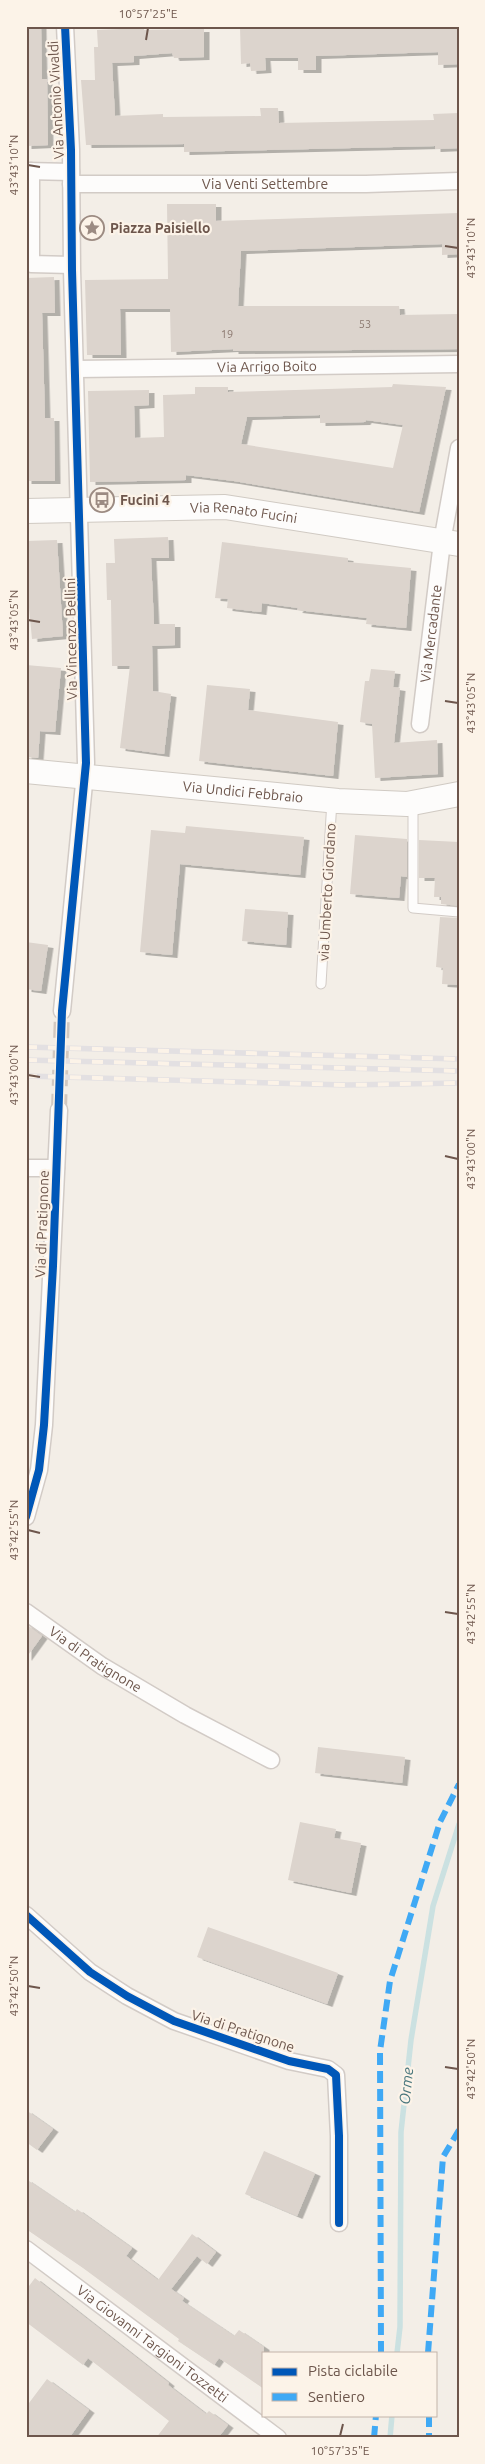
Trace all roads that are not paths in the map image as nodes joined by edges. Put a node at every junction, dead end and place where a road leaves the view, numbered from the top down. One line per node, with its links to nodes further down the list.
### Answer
1 (65, 26): 3 (street, Via Antonio Vivaldi)
2 (28, 171): 3 (street, Via Venti Settembre); 5 (street)
3 (71, 178): 4 (street, Via Venti Settembre); 5 (street, Via Antonio Vivaldi)
4 (459, 181)
5 (72, 265): 7 (street, Via Vincenzo Bellini)
6 (459, 364): 7 (street, Via Arrigo Boito)
7 (76, 369): 10 (street, Via Vincenzo Bellini)
8 (459, 448): 11 (street, Via Mercadante)
9 (26, 511): 10 (main road, Via Renato Fucini)
10 (80, 511): 11 (main road, Via Renato Fucini); 14 (street, Via Vincenzo Bellini)
11 (450, 543): 12 (street, Via Mercadante)
12 (420, 724)
13 (26, 771): 14 (main road, Via Undici Febbraio)
14 (86, 776): 16 (main road, Via Undici Febbraio); 20 (street, Via Vincenzo Bellini)
15 (459, 794): 17 (main road, Via Undici Febbraio)
16 (332, 800): 17 (main road, Via Undici Febbraio); 19 (lane, via Umberto Giordano)
17 (413, 802): 18 (lane)
18 (459, 912)
19 (321, 984)
20 (62, 1011)
21 (59, 1110): 23 (street, Via di Pratignone)
22 (26, 1168): 23 (street)
23 (56, 1168): 24 (street, Via di Pratignone)
24 (26, 1517)
25 (26, 1612): 26 (street, Via di Pratignone)
26 (271, 1760)
27 (26, 1915): 28 (street, Via di Pratignone)
28 (339, 2223)
29 (26, 2249): 30 (street, Via Giovanni Targioni Tozzetti)
30 (278, 2438)

